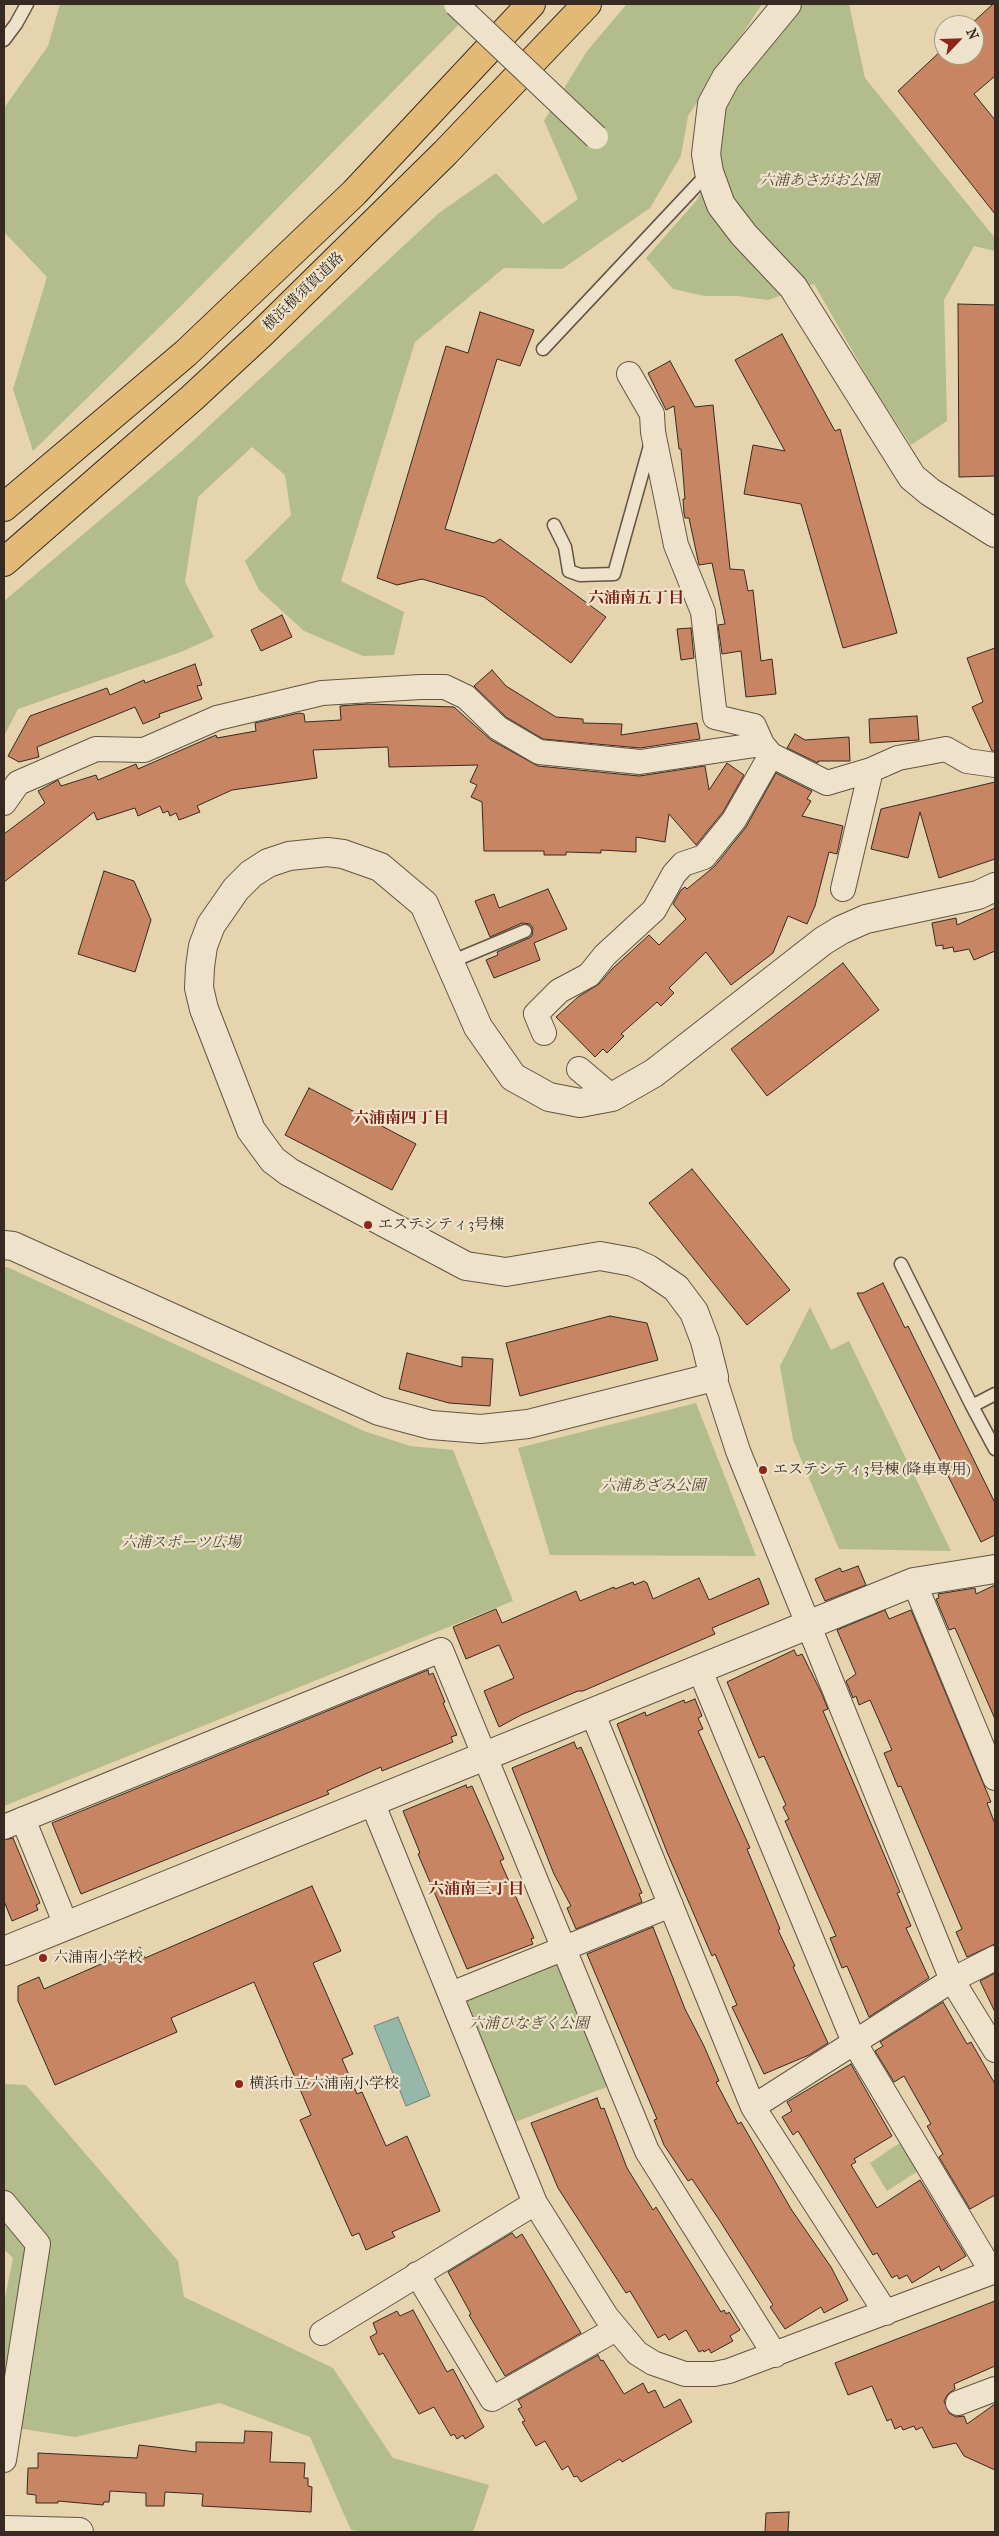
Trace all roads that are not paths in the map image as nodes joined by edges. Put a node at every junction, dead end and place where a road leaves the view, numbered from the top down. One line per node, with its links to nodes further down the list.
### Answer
1 (27, 4): 6 (lane)
2 (456, 4): 7 (street, bridge)
3 (530, 4): 12 (highway)
4 (587, 4): 15 (highway, 横浜横須賀道路)
5 (788, 4): 8 (street)
6 (4, 40)
7 (596, 137)
8 (709, 172): 9 (lane); 14 (street)
9 (543, 349)
10 (629, 374): 11 (street)
11 (653, 432): 13 (lane); 16 (street)
12 (4, 507)
13 (554, 525)
14 (995, 533)
15 (4, 562)
16 (766, 749): 18 (street); 19 (street); 24 (street)
17 (995, 765): 18 (street)
18 (872, 770): 21 (street)
19 (4, 803)
20 (995, 887): 26 (street)
21 (843, 889)
22 (526, 931): 23 (lane)
23 (448, 963): 26 (street); 29 (street)
24 (544, 1033)
25 (579, 1069): 26 (street)
26 (612, 1097)
27 (4, 1245): 29 (street)
28 (902, 1264): 31 (lane)
29 (714, 1377): 35 (street)
30 (995, 1394): 31 (lane)
31 (972, 1406): 32 (lane)
32 (995, 1449)
33 (995, 1569): 34 (street)
34 (914, 1582): 35 (street); 39 (street)
35 (808, 1624): 36 (street); 47 (street)
36 (699, 1668): 37 (street); 49 (street)
37 (592, 1712): 38 (street); 42 (street)
38 (484, 1756): 40 (street); 41 (street); 44 (street)
39 (995, 1778)
40 (372, 1802): 43 (street); 48 (street)
41 (14, 1823): 43 (street)
42 (671, 1905): 44 (street); 51 (street)
43 (66, 1926): 45 (street)
44 (562, 1949): 48 (street); 59 (street)
45 (4, 1951)
46 (995, 1958): 47 (street)
47 (952, 1980): 49 (street); 50 (street)
48 (451, 1994): 53 (street)
49 (854, 2042): 51 (street); 54 (street)
50 (995, 2050)
51 (753, 2107): 56 (street)
52 (4, 2203): 62 (street)
53 (535, 2203): 55 (street); 57 (street)
54 (994, 2272): 56 (street)
55 (417, 2274): 57 (street); 58 (street)
56 (886, 2313): 59 (street)
57 (616, 2329): 59 (street)
58 (322, 2333)
59 (775, 2354)
60 (995, 2389): 61 (street)
61 (958, 2403)
62 (6, 2435): 63 (street)
63 (4, 2460)
64 (4, 2530): 65 (street)
65 (32, 2531): 66 (street)
66 (79, 2532)

